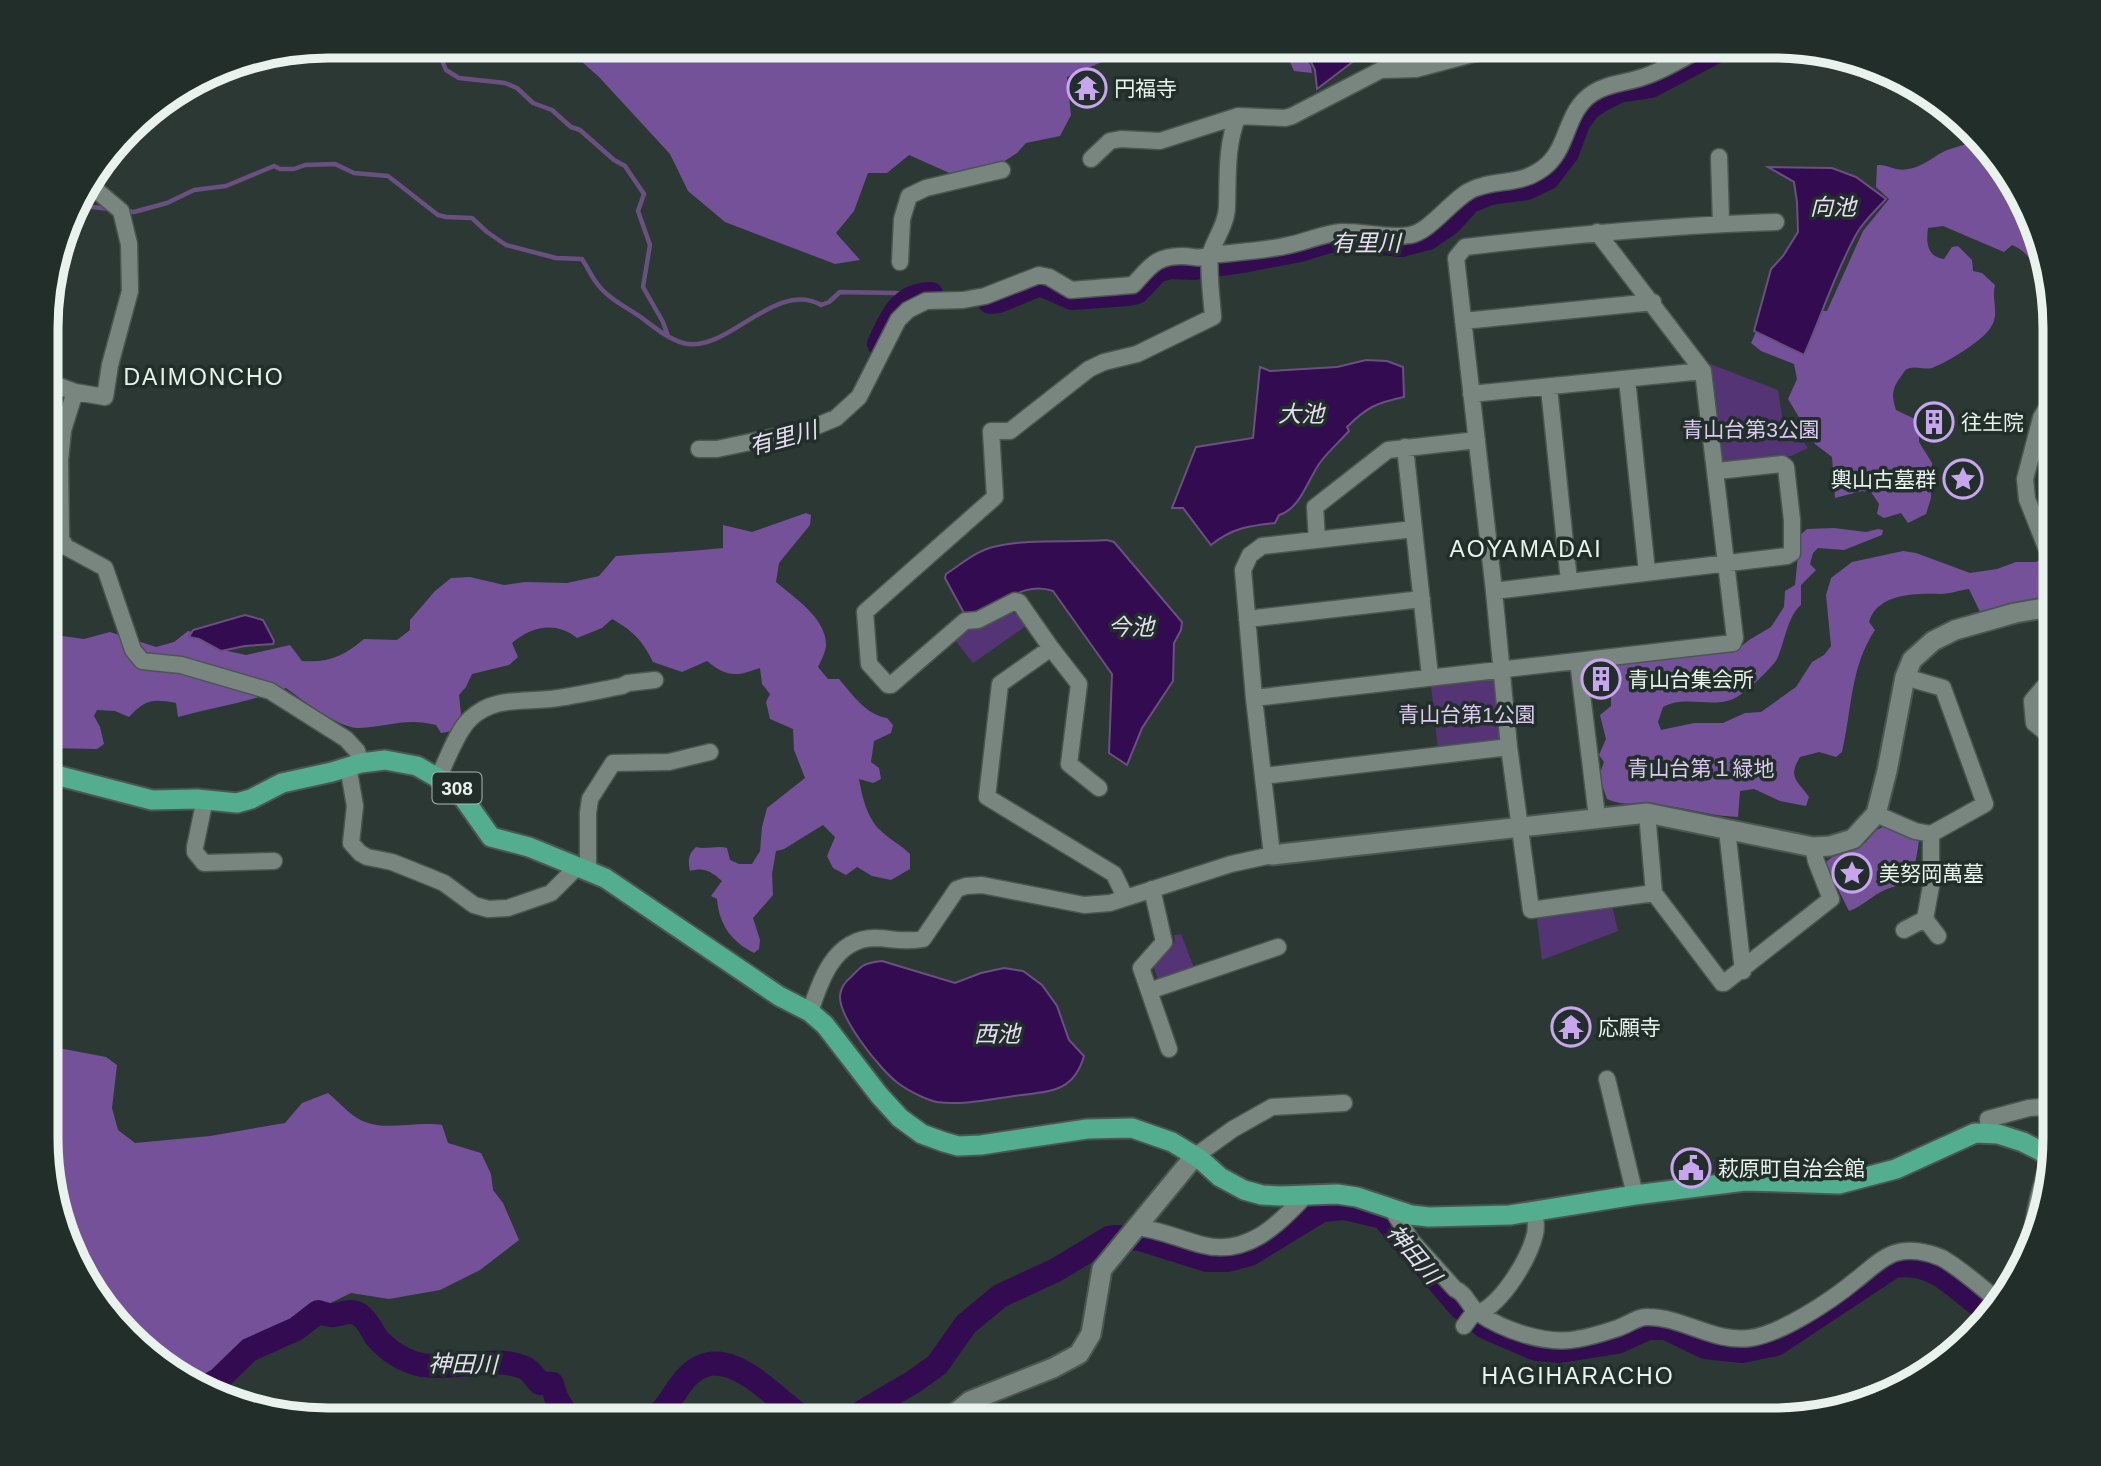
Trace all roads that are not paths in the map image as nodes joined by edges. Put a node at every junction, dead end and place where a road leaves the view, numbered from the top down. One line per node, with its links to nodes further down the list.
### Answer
1 (1458, 58): 5 (street)
2 (1664, 58): 4 (street)
3 (1683, 58): 4 (street)
4 (1666, 67): 13 (street)
5 (1238, 116): 7 (street); 13 (street)
6 (1719, 157): 10 (street)
7 (1091, 159)
8 (1002, 170): 14 (street)
9 (96, 190): 21 (street)
10 (1721, 222): 11 (street); 12 (street)
11 (1776, 222)
12 (1597, 232): 15 (street); 16 (street)
13 (1210, 255): 26 (street); 38 (street)
14 (900, 262)
15 (1653, 302): 16 (street); 17 (street)
16 (1463, 321): 22 (street)
17 (1703, 370): 18 (street); 27 (street)
18 (1627, 379): 20 (street); 32 (street)
19 (58, 386): 21 (street)
20 (1549, 388): 22 (street); 33 (street)
21 (75, 392): 49 (street)
22 (1471, 394): 24 (street)
23 (2043, 414): 30 (street)
24 (1477, 440): 25 (street); 34 (street)
25 (1405, 447): 28 (street); 29 (street)
26 (699, 449)
27 (1717, 471): 31 (street); 31 (street)
28 (1414, 529): 29 (street); 35 (street)
29 (1317, 540): 37 (street)
30 (2043, 543)
31 (1726, 563): 32 (street); 39 (street)
32 (1647, 572): 33 (street)
33 (1569, 581): 34 (street)
34 (1494, 591): 40 (street)
35 (1422, 599): 37 (street); 41 (street)
36 (2043, 609): 42 (street)
37 (1247, 619): 45 (street)
38 (1051, 648): 53 (street); 67 (street)
39 (1578, 661): 40 (street); 57 (street)
40 (1502, 669): 41 (street); 47 (street)
41 (1430, 676): 45 (street)
42 (1905, 677): 56 (street); 60 (street)
43 (655, 680): 51 (street)
44 (2043, 688): 46 (street)
45 (1254, 698): 52 (street)
46 (2043, 730)
47 (1509, 747): 52 (street); 58 (street)
48 (710, 752): 64 (street)
49 (355, 765): 51 (highway, 308); 54 (highway, 308); 64 (street)
50 (58, 776): 54 (highway, 308)
51 (439, 776): 64 (highway, 308)
52 (1264, 776): 62 (street)
53 (1099, 788)
54 (205, 799): 63 (street)
55 (1647, 813): 57 (street); 59 (street); 66 (street)
56 (1876, 814): 60 (street); 61 (street)
57 (1597, 817): 58 (street)
58 (1521, 826): 62 (street); 66 (street)
59 (1727, 830): 61 (street); 72 (street)
60 (1931, 834): 68 (street)
61 (1813, 847): 72 (street)
62 (1272, 855): 65 (street)
63 (274, 861)
64 (583, 869): 74 (highway, 308)
65 (1152, 889): 67 (street); 73 (street)
66 (1654, 893): 72 (street)
67 (1125, 897): 74 (street)
68 (1925, 919): 69 (street); 70 (street)
69 (1904, 930)
70 (1938, 936)
71 (1278, 947): 73 (street)
72 (1743, 971)
73 (1149, 991): 75 (street)
74 (810, 1012): 83 (highway, 308)
75 (1169, 1049)
76 (1607, 1079): 84 (street)
77 (2043, 1100): 80 (street)
78 (1343, 1102): 83 (street)
79 (2043, 1106): 80 (street)
80 (2029, 1108): 81 (street)
81 (1989, 1132): 82 (highway); 84 (highway, 308)
82 (2043, 1153)
83 (1194, 1157): 85 (highway, 308); 88 (street)
84 (1635, 1195): 87 (highway, 308)
85 (1304, 1197): 86 (highway, 308); 88 (street)
86 (1392, 1209): 87 (highway, 308); 90 (street)
87 (1535, 1212): 90 (street)
88 (1135, 1227): 92 (street)
89 (1992, 1296): 90 (street)
90 (1477, 1312): 91 (street)
91 (1464, 1326)
92 (962, 1408)

